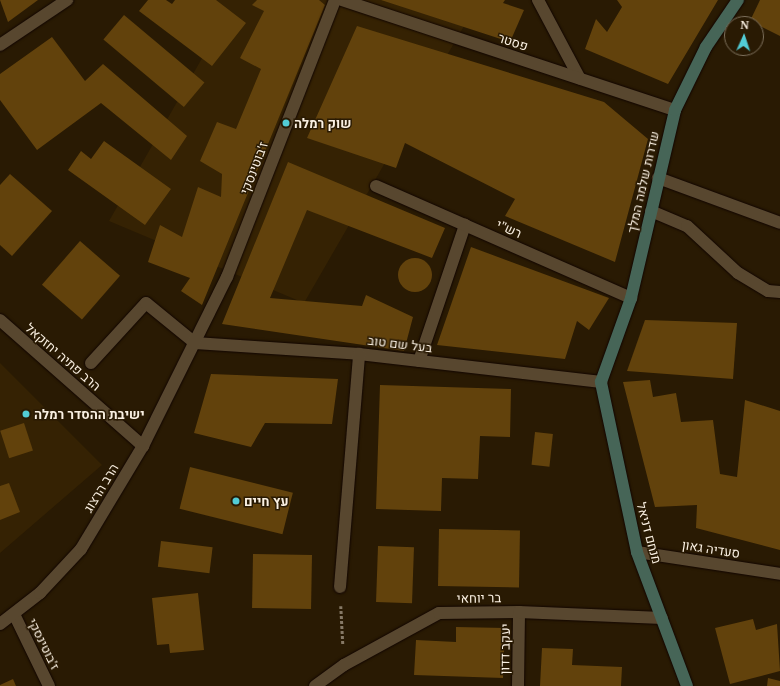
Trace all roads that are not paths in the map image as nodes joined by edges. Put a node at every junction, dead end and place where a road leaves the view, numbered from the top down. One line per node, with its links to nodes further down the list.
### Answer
1 (67, 0): 6 (street)
2 (335, 0): 17 (street, ז'בוטינסקי)
3 (342, 0): 7 (street, פסטר)
4 (538, 0): 7 (street)
5 (738, 0): 8 (street, שדרות שלמה המלך)
6 (0, 45)
7 (580, 79): 8 (street, פסטר)
8 (675, 110): 9 (street, שדרות שלמה המלך)
9 (658, 178): 11 (street, שדרות שלמה המלך); 12 (street)
10 (376, 186): 13 (street, רש"י)
11 (651, 211): 14 (street); 15 (street, שדרות שלמה המלך)
12 (780, 223)
13 (465, 225): 15 (street, רש"י); 19 (street)
14 (780, 292)
15 (631, 298): 21 (street, שדרות שלמה המלך)
16 (0, 320): 22 (street, הרב פתיה יחזקאל)
17 (195, 343): 18 (street, בעל שם טוב); 20 (street); 22 (street, הרב הרצוג)
18 (359, 354): 19 (street, בעל שם טוב); 25 (street)
19 (419, 361): 21 (street, בעל שם טוב)
20 (91, 363)
21 (601, 382): 23 (street, מנחם דניאל)
22 (143, 446): 27 (street, הרב הרצוג)
23 (637, 552): 24 (street, סעדיה גאון); 28 (street, מנחם דניאל)
24 (780, 574)
25 (340, 587)
26 (519, 612): 28 (street, בר יוחאי); 31 (street, בר יוחאי); 32 (street, יעקב דדון)
27 (14, 614): 29 (street, הרב הרצוג); 30 (street, ז'בוטינסקי)
28 (662, 618): 33 (street, מנחם דניאל)
29 (0, 624)
30 (49, 686)
31 (315, 686)
32 (518, 686)
33 (687, 686)

